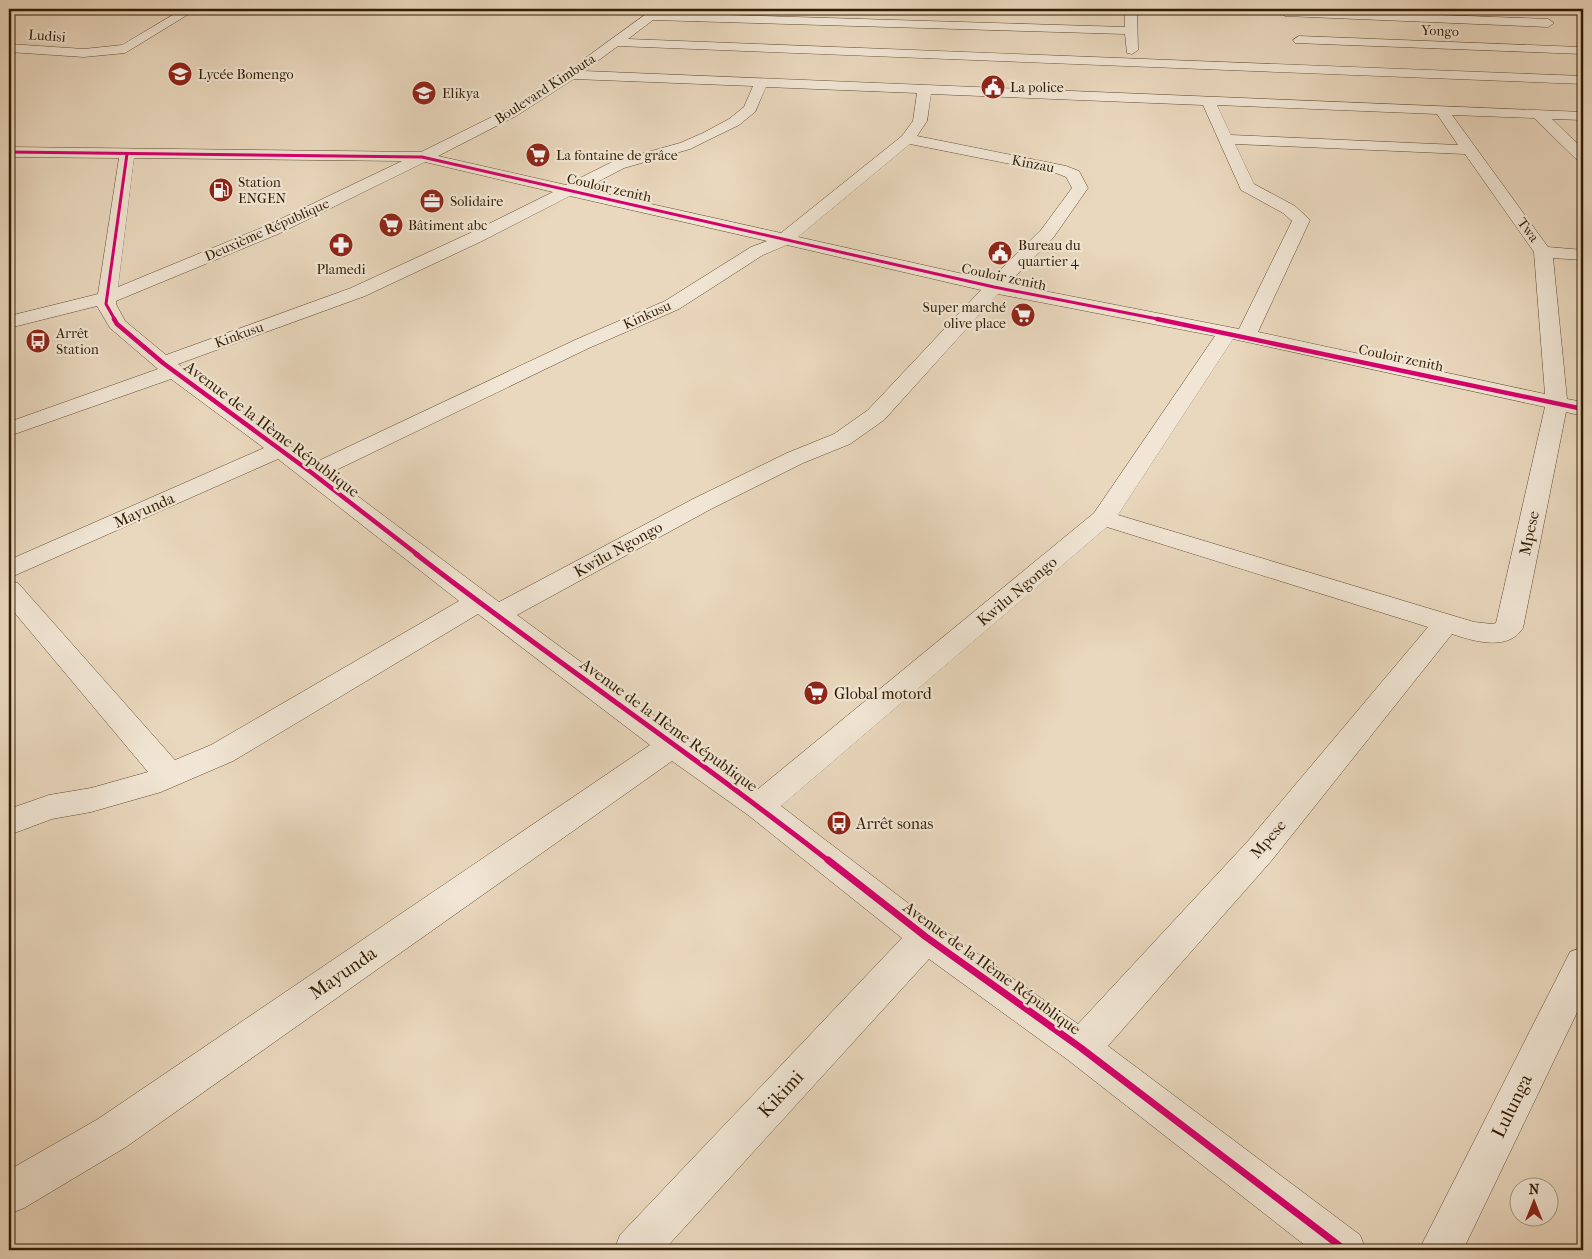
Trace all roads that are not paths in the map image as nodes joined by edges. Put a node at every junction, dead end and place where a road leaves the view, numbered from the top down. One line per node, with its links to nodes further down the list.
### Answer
1 (191, 9): 14 (street, Ludisi)
2 (791, 9): 8 (street)
3 (944, 9): 10 (street)
4 (1131, 9): 11 (street)
5 (1535, 9): 9 (street, Yongo)
6 (1285, 10): 9 (street, Yongo); 12 (street, Yongo)
7 (656, 12): 8 (street); 13 (street, Boulevard Kimbuta)
8 (784, 21): 10 (street)
9 (1548, 23): 15 (street, Yongo)
10 (941, 26): 11 (street)
11 (1132, 31): 16 (street)
12 (1299, 40): 15 (street, Yongo); 17 (street, Yongo)
13 (618, 42): 16 (street); 18 (street, Boulevard Kimbuta)
14 (9, 48)
15 (1582, 52)
16 (1131, 62): 17 (street)
17 (1314, 69): 19 (street)
18 (571, 75): 20 (street); 32 (street, Boulevard Kimbuta)
19 (1583, 80)
20 (762, 81): 21 (street); 33 (street, Kinkusu)
21 (925, 88): 22 (street); 26 (street, Kinkusu)
22 (1208, 101): 23 (street); 27 (street)
23 (1441, 110): 24 (street); 28 (street, Twa)
24 (1538, 114): 25 (street); 31 (street)
25 (1583, 116)
26 (907, 139): 34 (street, Kinkusu); 37 (street, Kinzau)
27 (1225, 139): 28 (street); 40 (street)
28 (1470, 150): 35 (street, Twa)
29 (9, 152): 30 (street, Couloir zenith)
30 (127, 154): 32 (street, Couloir zenith); 38 (street, Avenue de la IIème République)
31 (1583, 157)
32 (422, 158): 33 (street, Couloir zenith); 38 (street, Deuxième République)
33 (565, 190): 34 (street, Couloir zenith); 41 (street, Kinkusu)
34 (784, 240): 37 (street, Couloir zenith); 46 (street, Kinkusu)
35 (1543, 252): 36 (street); 42 (street, Twa)
36 (1583, 255)
37 (994, 288): 40 (street, Couloir zenith); 50 (street, Kwilu Ngongo)
38 (109, 297): 39 (street, Deuxième République); 41 (street, Avenue de la IIème République)
39 (9, 322)
40 (1237, 335): 42 (street, Couloir zenith); 47 (street, Kwilu Ngongo)
41 (169, 367): 44 (street); 45 (street, Avenue de la IIème République)
42 (1557, 403): 43 (street, Couloir zenith); 51 (street, Mpese)
43 (1583, 409)
44 (9, 429)
45 (279, 450): 46 (street, Avenue de la IIème République); 48 (street, Mayunda)
46 (312, 473): 50 (street, Avenue de la IIème République)
47 (1103, 518): 51 (street, Mpese); 54 (street, Kwilu Ngongo)
48 (9, 570)
49 (9, 589): 53 (street)
50 (488, 608): 52 (street, Avenue de la IIème République); 53 (street)
51 (1446, 623): 58 (street, Mpese)
52 (672, 745): 54 (street, Avenue de la IIème République); 59 (street, Mayunda)
53 (170, 776): 55 (street)
54 (759, 806): 56 (street, Avenue de la IIème République)
55 (9, 822)
56 (926, 937): 58 (street, Avenue de la IIème République); 60 (street, Kikimi)
57 (1583, 963): 62 (street, Lulunga)
58 (1082, 1048): 61 (street, Avenue de la IIème République)
59 (9, 1193)
60 (635, 1250)
61 (1345, 1250)
62 (1440, 1250)

